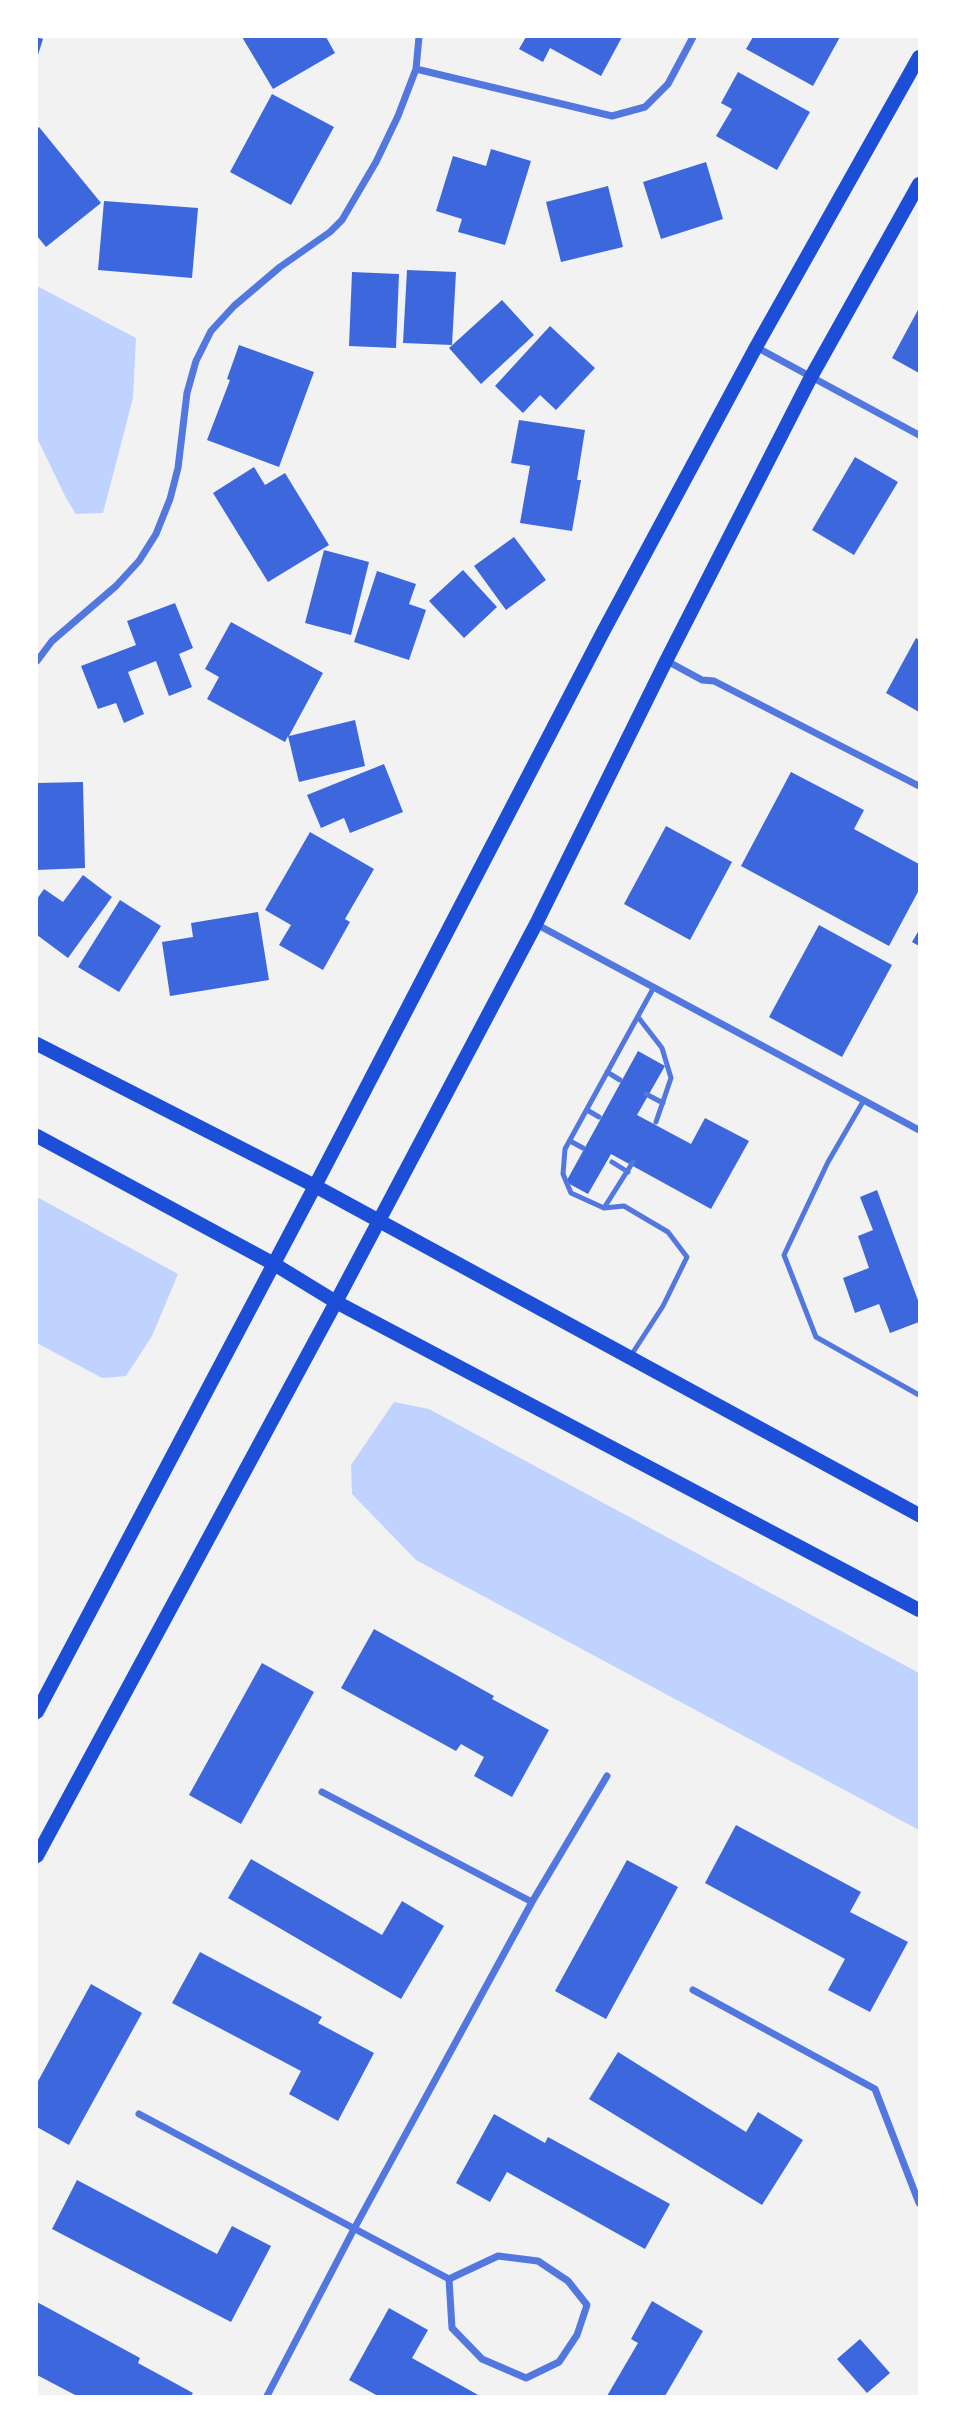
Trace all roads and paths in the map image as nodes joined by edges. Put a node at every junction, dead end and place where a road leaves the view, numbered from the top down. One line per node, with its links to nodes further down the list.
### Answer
1 (419, 37): 4 (street)
2 (693, 37): 4 (street)
3 (919, 57): 6 (main road)
4 (416, 69): 9 (street)
5 (919, 184): 7 (main road)
6 (756, 347): 7 (street); 31 (main road)
7 (811, 377): 8 (street); 10 (main road)
8 (919, 435)
9 (37, 661)
10 (666, 661): 11 (street); 12 (main road)
11 (919, 786)
12 (536, 924): 13 (street); 33 (main road)
13 (654, 987): 14 (lane); 19 (street)
14 (638, 1017): 16 (lane); 20 (lane)
15 (37, 1044): 31 (main road)
16 (607, 1072): 17 (lane); 21 (lane)
17 (620, 1080)
18 (646, 1094): 20 (lane)
19 (864, 1100): 24 (street); 37 (lane)
20 (663, 1103): 23 (lane)
21 (587, 1110): 22 (lane); 26 (lane)
22 (599, 1117)
23 (656, 1122)
24 (919, 1130)
25 (37, 1136): 34 (main road)
26 (570, 1141): 27 (lane); 32 (lane)
27 (583, 1148)
28 (633, 1161): 30 (lane)
29 (612, 1162): 30 (lane)
30 (628, 1172): 32 (lane)
31 (316, 1186): 33 (main road); 34 (main road)
32 (604, 1208): 36 (lane)
33 (379, 1220): 35 (main road); 36 (main road)
34 (274, 1264): 35 (main road); 40 (main road)
35 (336, 1302): 39 (main road); 43 (main road)
36 (630, 1357): 38 (main road)
37 (919, 1395)
38 (919, 1515)
39 (919, 1610)
40 (37, 1712)
41 (607, 1776): 44 (street)
42 (322, 1793): 44 (street)
43 (37, 1856)
44 (532, 1902): 48 (street)
45 (693, 1990): 47 (street)
46 (139, 2114): 48 (street)
47 (919, 2203)
48 (354, 2229): 49 (street); 50 (street)
49 (449, 2279): 49 (street)
50 (267, 2396)

